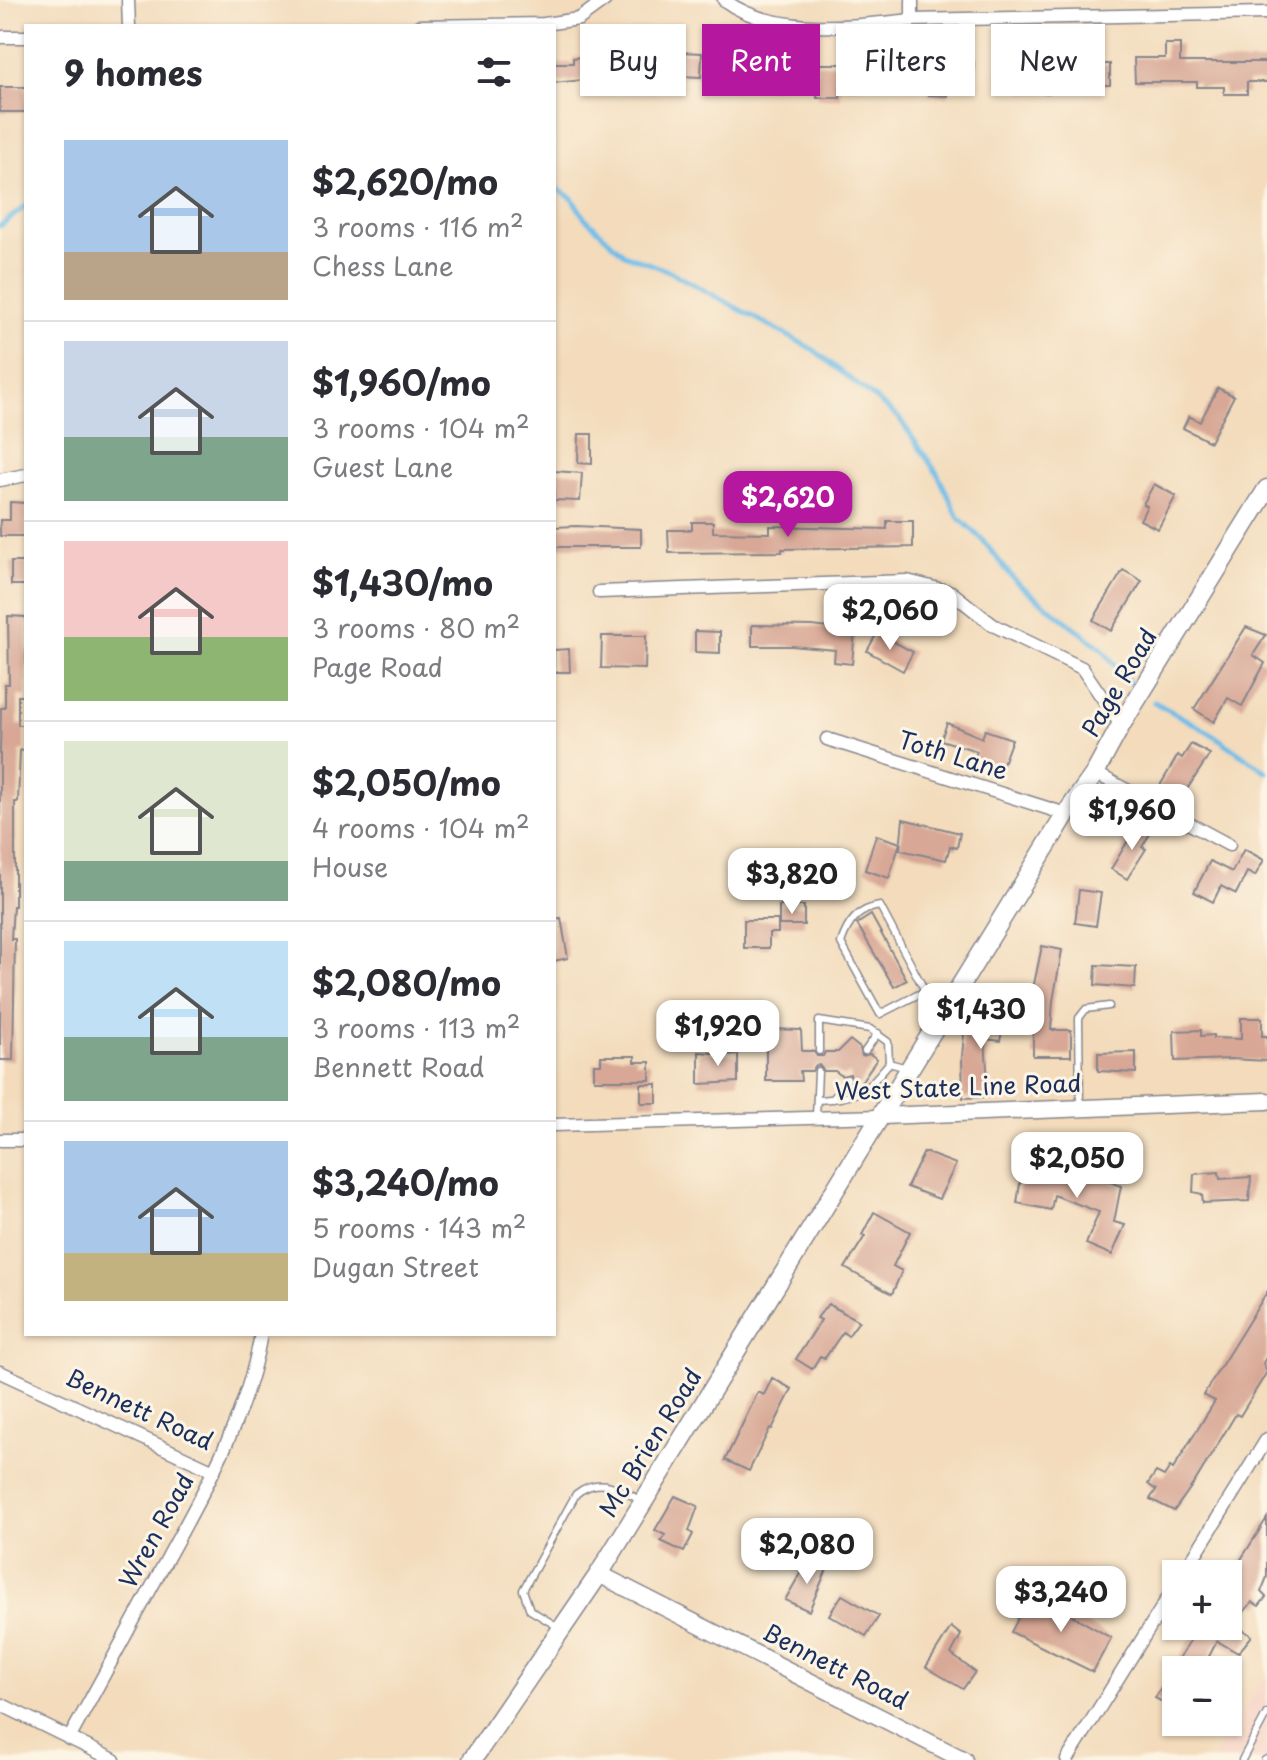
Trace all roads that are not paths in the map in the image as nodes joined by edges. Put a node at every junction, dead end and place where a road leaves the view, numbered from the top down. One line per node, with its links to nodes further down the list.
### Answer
1 (128, 0): 7 (street)
2 (605, 0): 8 (street)
3 (724, 0): 6 (street)
4 (912, 0): 6 (street)
5 (1267, 13): 6 (street)
6 (912, 20)
7 (129, 24)
8 (544, 24)
9 (0, 37): 10 (street)
10 (24, 37)
11 (24, 475): 12 (street)
12 (0, 480)
13 (1267, 490): 15 (main road, Page Road)
14 (599, 592): 15 (street)
15 (1121, 725): 17 (main road, Page Road)
16 (827, 739): 18 (street, Toth Lane)
17 (1095, 773): 18 (main road, Page Road); 19 (street)
18 (1066, 814): 22 (main road, Page Road)
19 (1229, 845)
20 (925, 991): 22 (lane); 23 (lane); 23 (lane)
21 (1109, 1006): 35 (lane)
22 (948, 1007): 29 (main road, Page Road)
23 (880, 1014): 24 (lane)
24 (870, 1029): 25 (lane); 26 (lane)
25 (878, 1033): 27 (lane); 28 (lane)
26 (819, 1051)
27 (865, 1051)
28 (889, 1063): 29 (lane); 32 (lane)
29 (910, 1069): 36 (main road, Page Road)
30 (818, 1071): 33 (lane)
31 (847, 1079): 32 (lane)
32 (833, 1099): 33 (lane)
33 (817, 1100): 37 (lane)
34 (1267, 1101): 35 (street, West State Line Road)
35 (1080, 1108): 36 (street, West State Line Road)
36 (882, 1116): 37 (street, West State Line Road); 41 (main road, Page Road)
37 (816, 1117): 38 (street, West State Line Road)
38 (556, 1125)
39 (0, 1140): 40 (street)
40 (24, 1140)
41 (862, 1145): 46 (main road, Mc Brien Road)
42 (261, 1336): 45 (street, Wren Road)
43 (0, 1372): 45 (street, Bennett Road)
44 (1267, 1439): 47 (street)
45 (214, 1471): 53 (street, Wren Road)
46 (643, 1502): 48 (main road, Mc Brien Road); 50 (lane)
47 (1192, 1560)
48 (599, 1574): 50 (main road, Mc Brien Road); 56 (street, Bennett Road)
49 (1162, 1607): 57 (street)
50 (561, 1629): 55 (main road, Mc Brien Road)
51 (0, 1704): 53 (street)
52 (1267, 1713): 58 (lane)
53 (69, 1739): 54 (street)
54 (114, 1760)
55 (472, 1760)
56 (964, 1760)
57 (1067, 1760)
58 (1242, 1760)

